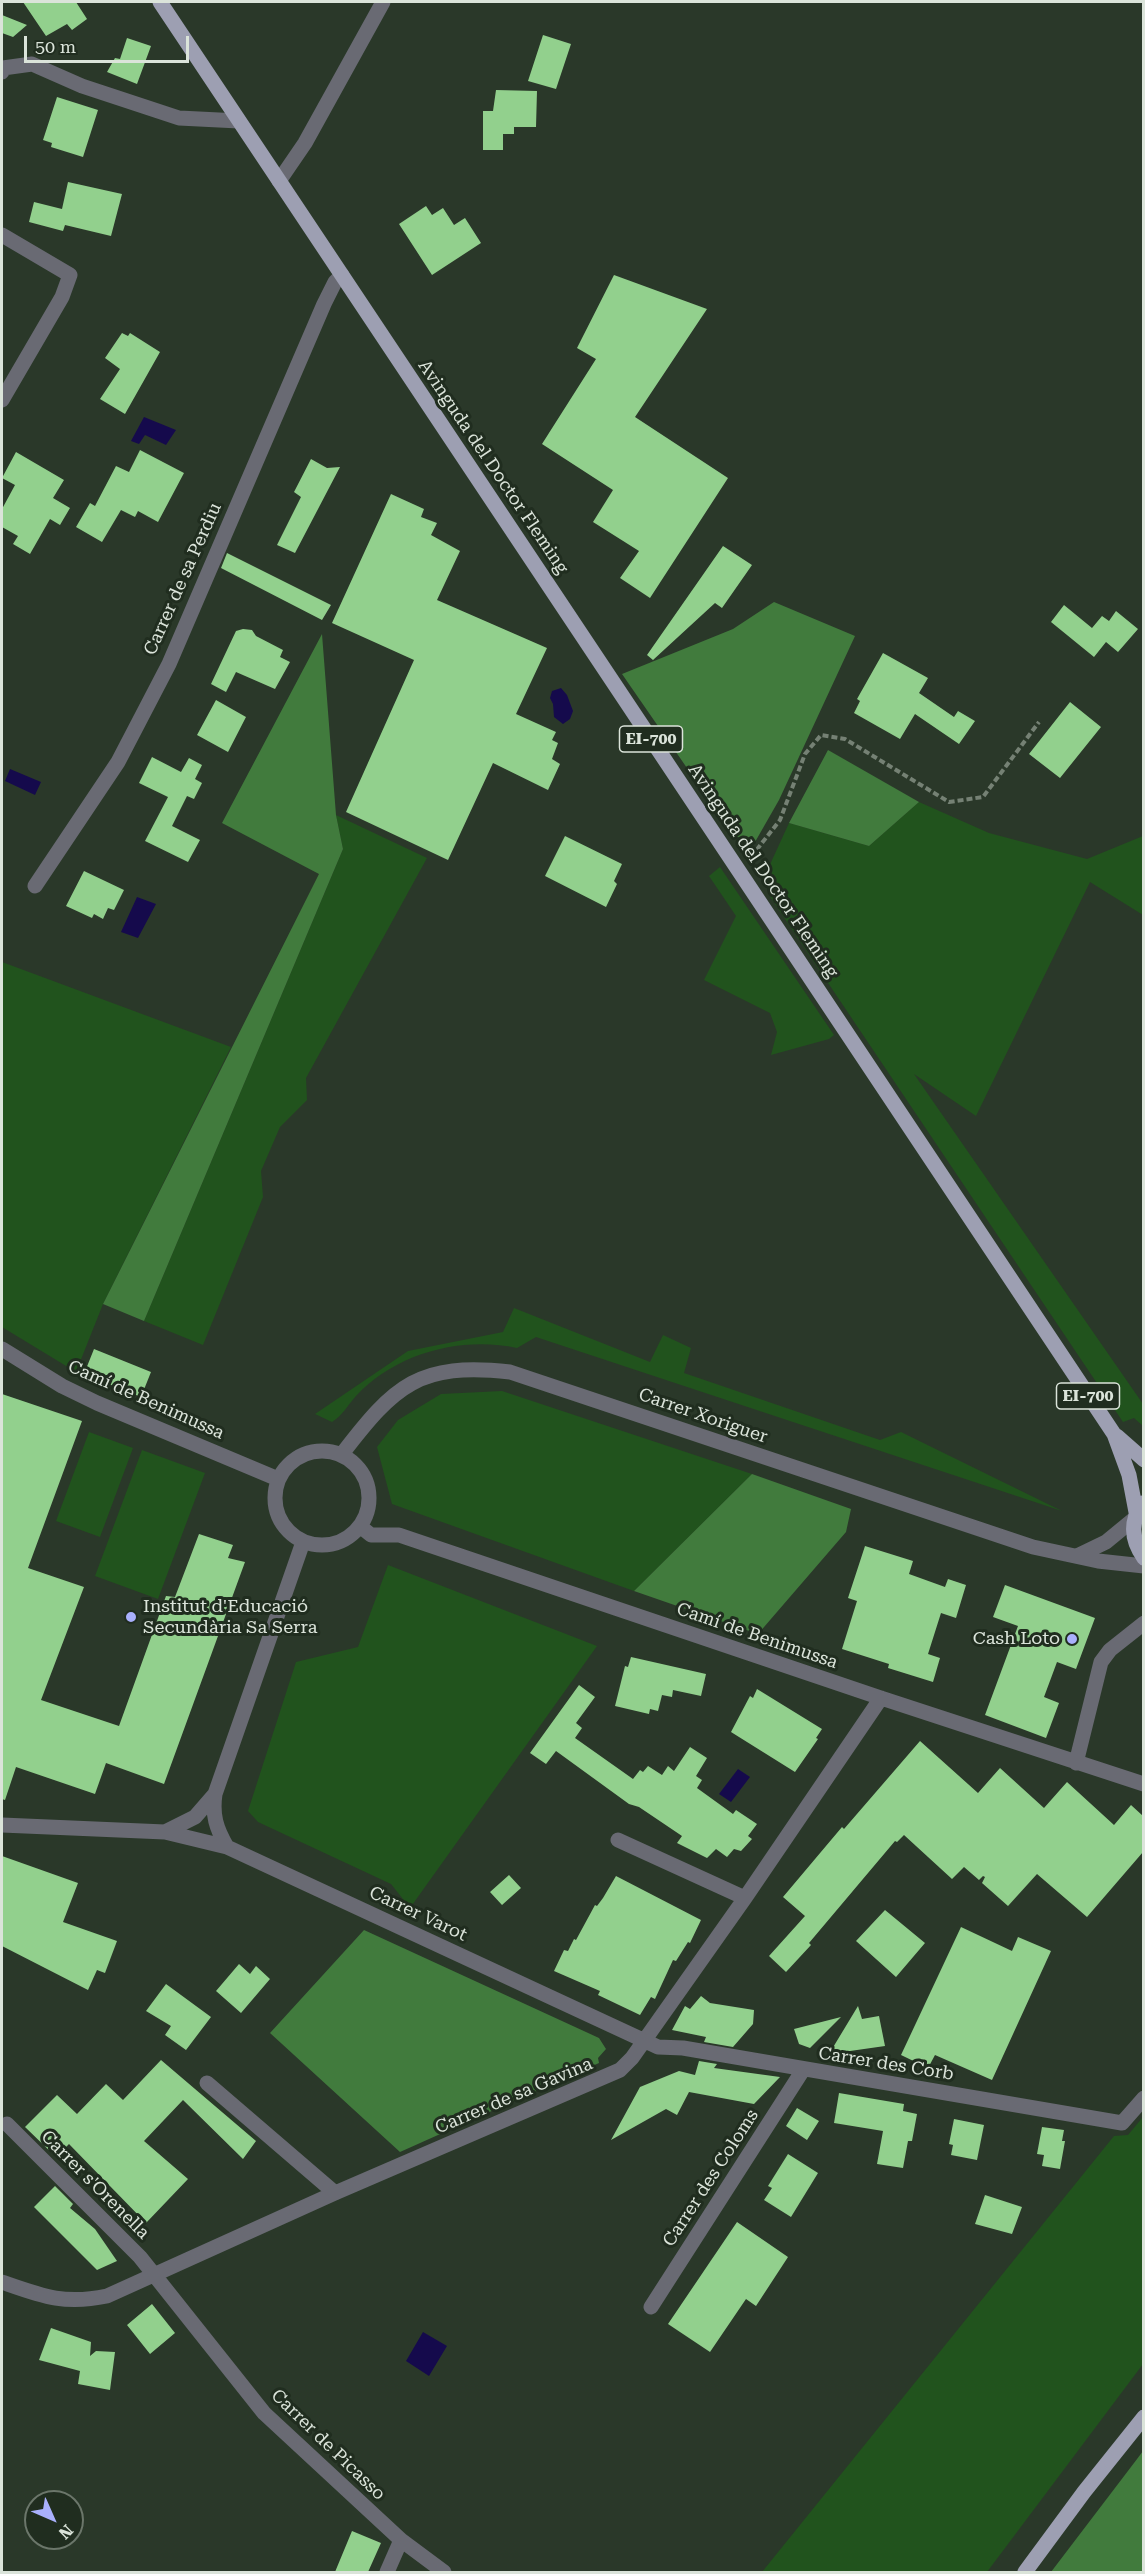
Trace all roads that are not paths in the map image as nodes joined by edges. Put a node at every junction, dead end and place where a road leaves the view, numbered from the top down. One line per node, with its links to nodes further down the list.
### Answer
1 (160, 2): 4 (main road, EI-700)
2 (383, 2): 5 (street)
3 (2, 72): 4 (street)
4 (239, 121): 5 (main road, Avinguda del Doctor Fleming / EI-700)
5 (279, 181): 7 (main road, Avinguda del Doctor Fleming / EI-700)
6 (2, 235): 8 (street)
7 (342, 275): 9 (street, Carrer de sa Perdiu); 11 (main road, Avinguda del Doctor Fleming / EI-700)
8 (2, 400)
9 (35, 886)
10 (2, 1349): 14 (street, Camí de Benimussa)
11 (1114, 1434): 13 (main road, Avinguda del Doctor Fleming / EI-700); 15 (main road, Avinguda del Doctor Fleming / EI-700)
12 (342, 1454): 14 (street); 16 (street); 18 (street, Carrer Xoriguer)
13 (1143, 1460)
14 (278, 1479): 17 (street)
15 (1138, 1511): 18 (street); 19 (main road, EI-700)
16 (361, 1527): 17 (street); 22 (street, Camí de Benimussa)
17 (303, 1542): 25 (street)
18 (1077, 1556): 20 (street, Carrer Xoriguer)
19 (1143, 1558)
20 (1143, 1566)
21 (1143, 1623): 23 (street)
22 (881, 1698): 23 (street, Camí de Benimussa); 30 (street, Carrer de sa Gavina)
23 (1076, 1762): 24 (street, Camí de Benimussa)
24 (1143, 1784)
25 (215, 1794): 27 (street); 29 (street)
26 (2, 1826): 27 (street)
27 (165, 1832): 29 (street, Carrer Varot)
28 (618, 1840): 30 (street)
29 (227, 1847): 31 (street, Carrer Varot)
30 (745, 1898): 31 (street, Carrer de sa Gavina)
31 (644, 2040): 32 (street, Carrer des Corb); 36 (street, Carrer de sa Gavina)
32 (803, 2070): 34 (street, Carrer des Corb); 39 (street, Carrer des Coloms)
33 (207, 2083): 36 (street)
34 (1143, 2098)
35 (6, 2124): 37 (street, Carrer s'Orenella)
36 (335, 2193): 37 (street, Carrer de sa Gavina)
37 (155, 2274): 38 (street, Carrer de sa Gavina); 41 (street, Carrer de Picasso)
38 (2, 2282)
39 (651, 2307)
40 (1143, 2417): 44 (main road)
41 (401, 2540): 42 (street); 43 (street, Carrer de Picasso)
42 (387, 2572)
43 (444, 2572)
44 (1025, 2572)

